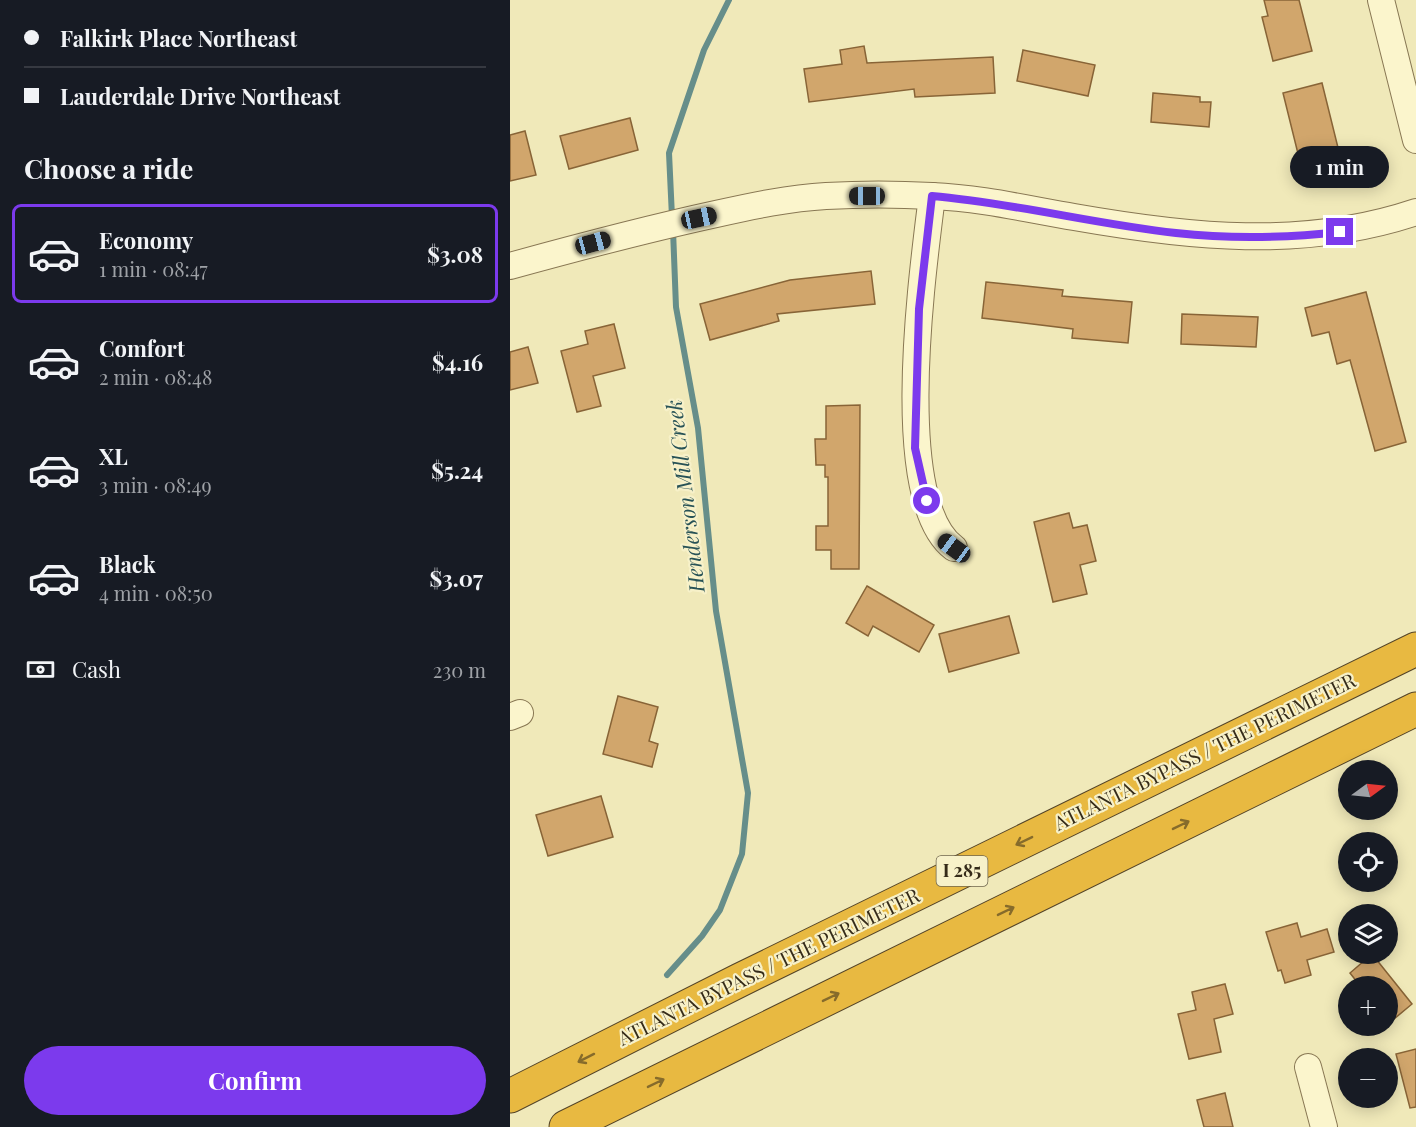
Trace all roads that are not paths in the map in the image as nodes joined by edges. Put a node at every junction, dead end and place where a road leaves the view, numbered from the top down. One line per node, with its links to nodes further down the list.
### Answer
1 (1381, 0): 2 (street)
2 (1416, 140)
3 (932, 196): 4 (street); 5 (street); 6 (street)
4 (1416, 212)
5 (510, 266)
6 (954, 548)
7 (1416, 649): 10 (highway, ATLANTA BYPASS / THE PERIMETER / I 285, one-way to 10)
8 (1416, 709): 11 (highway, one-way to 8)
9 (1308, 1067): 12 (street)
10 (510, 1096)
11 (566, 1127)
12 (1324, 1127)

